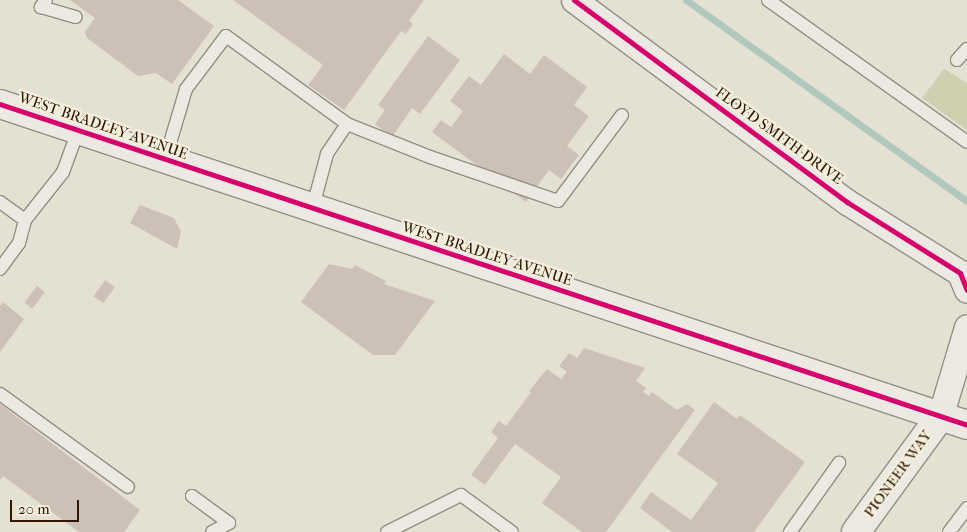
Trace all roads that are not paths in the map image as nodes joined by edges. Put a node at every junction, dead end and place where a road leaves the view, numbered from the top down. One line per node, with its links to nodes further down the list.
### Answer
1 (46, 0): 4 (lane)
2 (574, 0): 17 (street, FLOYD SMITH DRIVE)
3 (768, 0): 11 (lane)
4 (76, 17)
5 (967, 49): 6 (lane)
6 (957, 60)
7 (0, 104): 10 (main road, WEST BRADLEY AVENUE)
8 (622, 115): 9 (lane)
9 (347, 124): 12 (lane); 14 (lane)
10 (78, 131): 12 (main road, WEST BRADLEY AVENUE); 15 (lane)
11 (967, 142)
12 (165, 160): 14 (main road, WEST BRADLEY AVENUE)
13 (0, 202): 15 (lane)
14 (312, 210): 20 (main road, WEST BRADLEY AVENUE)
15 (25, 220): 16 (lane)
16 (0, 269)
17 (967, 290)
18 (967, 327): 20 (street)
19 (0, 394): 23 (lane)
20 (940, 417): 21 (main road, WEST BRADLEY AVENUE); 30 (main road, PIONEER WAY)
21 (967, 426)
22 (839, 463): 29 (lane)
23 (128, 487)
24 (192, 496): 26 (lane)
25 (967, 508): 31 (lane)
26 (212, 532)
27 (387, 532): 28 (lane)
28 (512, 532)
29 (790, 532)
30 (856, 532)
31 (949, 532)

